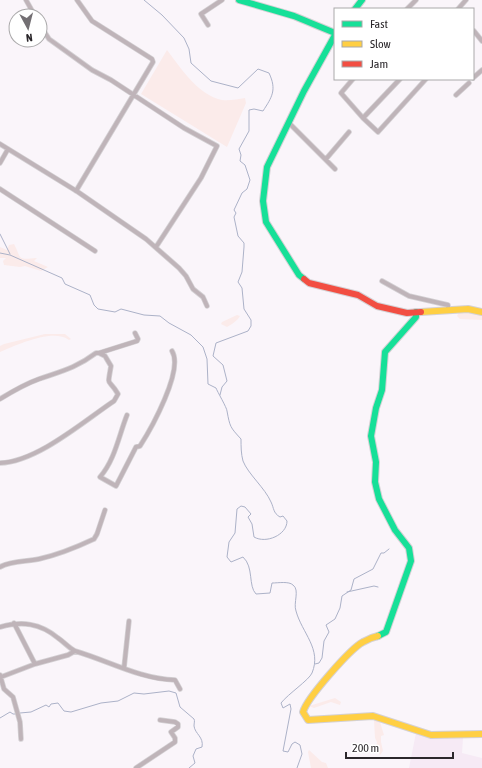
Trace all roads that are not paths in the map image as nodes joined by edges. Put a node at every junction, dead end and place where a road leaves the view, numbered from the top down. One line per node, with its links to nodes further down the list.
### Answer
1 (77, 0): 23 (street)
2 (222, 0): 10 (street)
3 (239, 0): 12 (street)
4 (362, 0): 7 (street)
5 (416, 0): 8 (street)
6 (466, 0): 9 (street)
7 (356, 8)
8 (408, 8)
9 (459, 8)
10 (208, 25)
11 (474, 31): 15 (street)
12 (334, 34)
13 (334, 36): 25 (street)
14 (48, 37): 23 (street)
15 (482, 41)
16 (482, 70): 17 (street)
17 (474, 78)
18 (352, 80): 24 (street)
19 (399, 80): 24 (street)
20 (425, 80): 24 (street)
21 (467, 81): 22 (street)
22 (456, 95)
23 (134, 96): 33 (street); 34 (street)
24 (363, 118)
25 (289, 123): 29 (street); 39 (street)
26 (349, 132): 29 (street)
27 (0, 144): 28 (street)
28 (8, 149): 30 (street); 33 (street)
29 (326, 159): 31 (street)
30 (0, 163)
31 (335, 169)
32 (0, 189): 35 (street)
33 (76, 191): 34 (street)
34 (156, 247): 37 (street)
35 (95, 251)
36 (382, 282): 38 (street)
37 (207, 306)
38 (448, 310): 39 (street); 40 (street)
39 (416, 312): 58 (street)
40 (482, 312)
41 (135, 333): 43 (street)
42 (172, 351): 45 (street)
43 (99, 353): 44 (street); 46 (street)
44 (0, 399)
45 (127, 415)
46 (0, 463)
47 (105, 510): 48 (street)
48 (0, 567)
49 (129, 621): 54 (street)
50 (14, 623): 51 (street); 52 (street); 53 (street)
51 (0, 627)
52 (75, 651): 53 (street); 54 (street)
53 (34, 664): 55 (street)
54 (124, 668): 56 (street)
55 (0, 676): 59 (street)
56 (180, 689)
57 (160, 720): 60 (street)
58 (482, 734)
59 (21, 739)
60 (136, 768)

